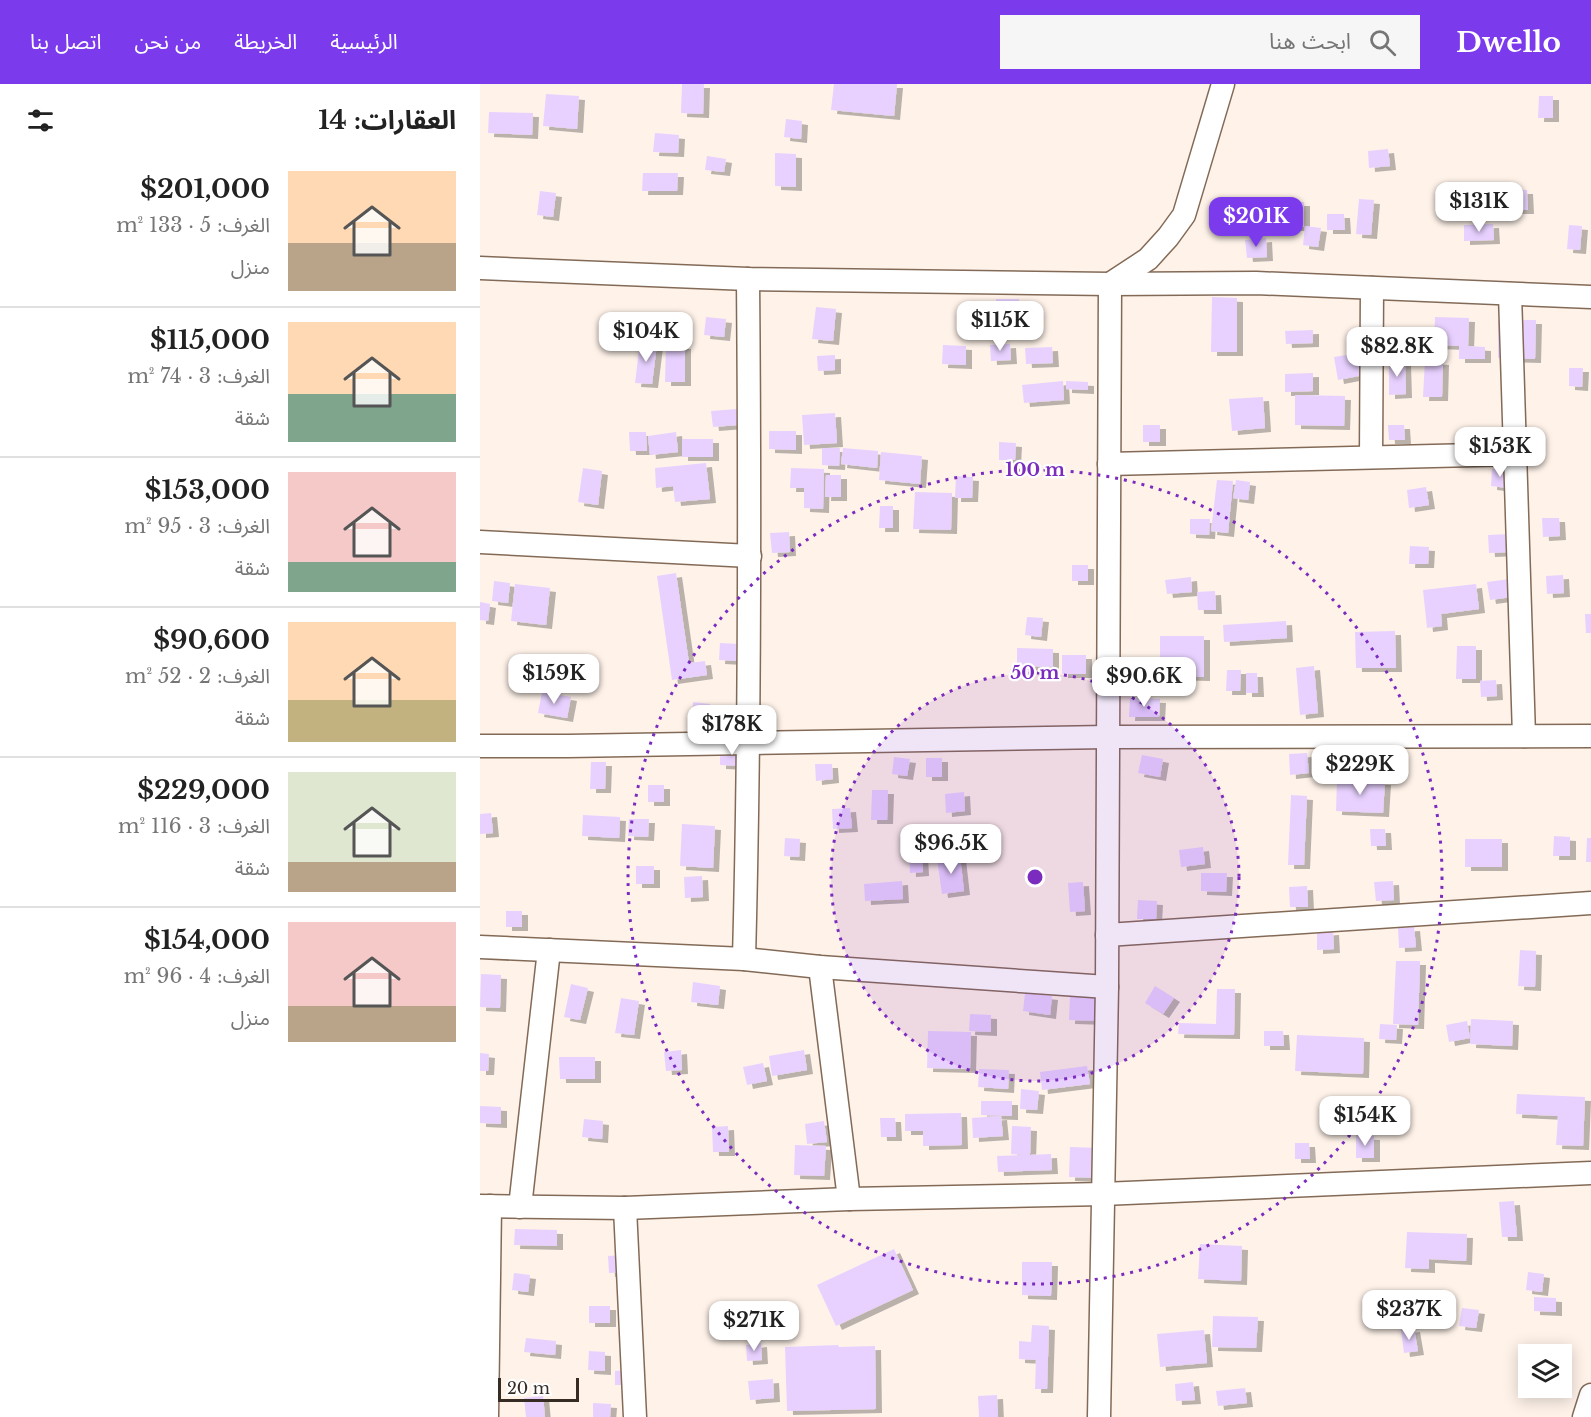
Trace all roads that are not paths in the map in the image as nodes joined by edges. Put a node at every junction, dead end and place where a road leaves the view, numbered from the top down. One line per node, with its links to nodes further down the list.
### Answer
1 (1223, 84): 4 (street)
2 (480, 268): 3 (street)
3 (748, 279): 4 (street); 12 (street)
4 (1110, 284): 5 (street); 10 (street)
5 (1372, 288): 6 (street); 9 (street)
6 (1510, 294): 7 (street); 8 (street)
7 (1591, 297)
8 (1515, 454): 9 (street); 13 (street)
9 (1371, 457): 10 (street)
10 (1109, 464): 15 (street)
11 (480, 542): 12 (street)
12 (750, 555): 16 (street)
13 (1524, 736): 14 (street); 15 (street)
14 (1591, 736)
15 (1107, 737): 16 (street); 19 (street)
16 (749, 742): 17 (street); 22 (street)
17 (480, 746)
18 (1591, 903): 19 (street)
19 (1107, 935): 24 (street)
20 (480, 947): 21 (street)
21 (549, 950): 22 (street); 29 (street)
22 (744, 959): 23 (street)
23 (820, 967): 24 (street); 27 (street)
24 (1107, 987): 26 (street)
25 (1591, 1173): 26 (street)
26 (1103, 1194): 27 (street); 34 (street)
27 (849, 1199): 30 (street)
28 (485, 1206): 29 (street); 32 (street)
29 (520, 1207): 30 (street)
30 (625, 1208): 33 (street)
31 (1591, 1395): 35 (street)
32 (487, 1417)
33 (635, 1417)
34 (1099, 1417)
35 (1584, 1417)

